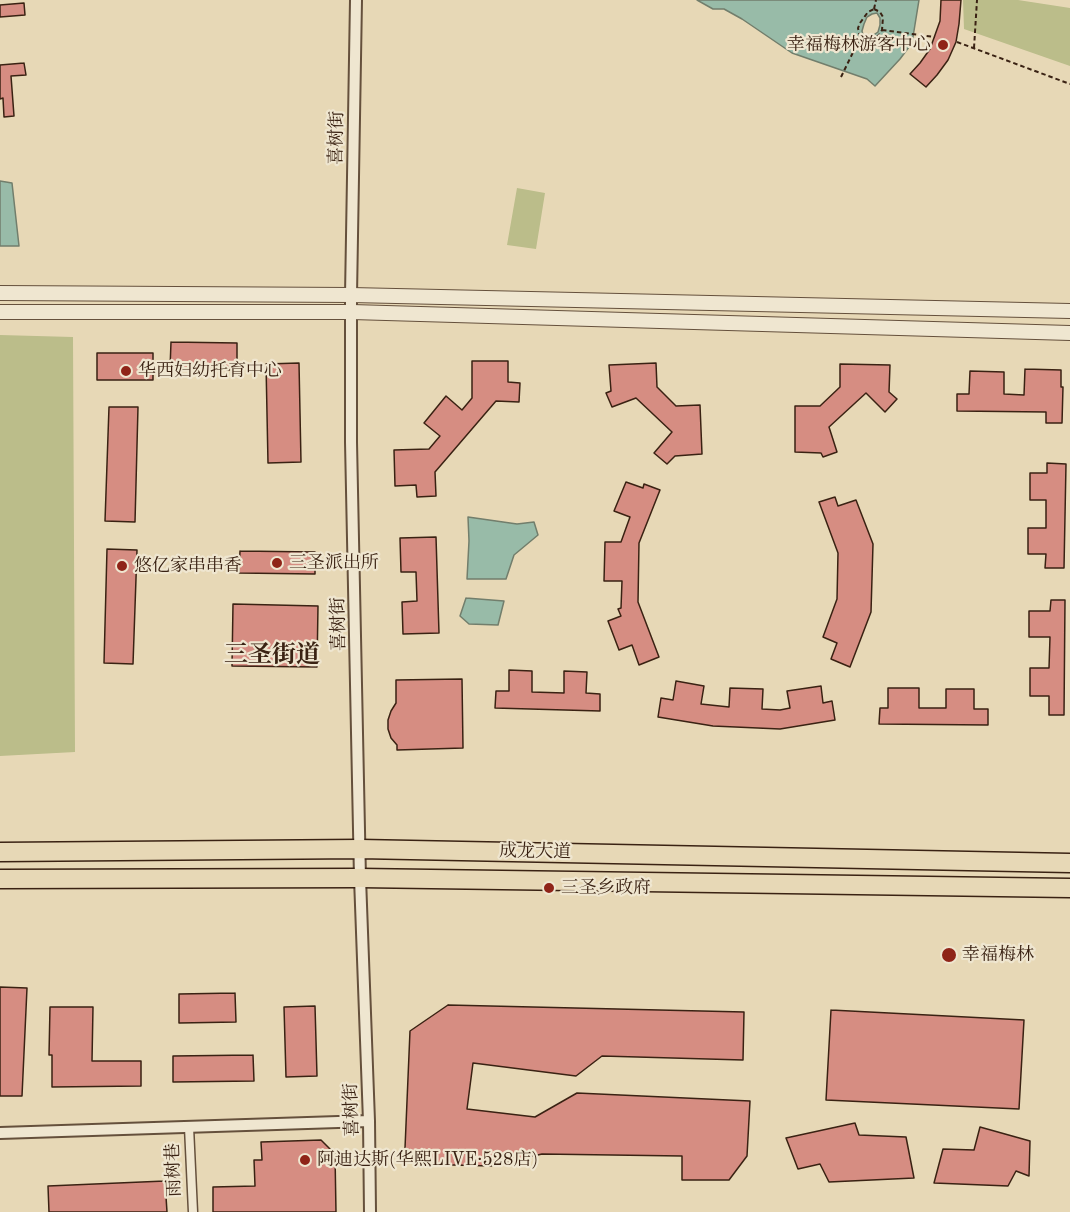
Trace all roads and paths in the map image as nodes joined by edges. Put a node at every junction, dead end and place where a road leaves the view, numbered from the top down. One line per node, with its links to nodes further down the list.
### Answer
1 (356, 0): 13 (street, 喜树街)
2 (876, 0): 4 (path)
3 (977, 0): 9 (path)
4 (874, 9): 5 (path); 7 (path)
5 (882, 30): 6 (path); 7 (path)
6 (936, 37)
7 (860, 38): 10 (path)
8 (957, 42): 9 (path)
9 (974, 49): 11 (path)
10 (840, 77)
11 (1070, 84)
12 (0, 292): 13 (street)
13 (351, 295): 14 (street); 16 (street, 喜树街)
14 (1070, 311)
15 (0, 312): 16 (street)
16 (352, 312): 17 (street); 18 (street, 喜树街)
17 (1070, 333)
18 (360, 849): 19 (highway, 成龙大道); 20 (highway, 成龙大道); 21 (street, 喜树街)
19 (0, 852)
20 (1070, 862)
21 (360, 878): 22 (highway, 成龙大道); 23 (highway, 成龙大道); 24 (street, 喜树街)
22 (0, 879)
23 (1070, 888)
24 (369, 1121): 25 (street); 28 (street, 喜树街)
25 (189, 1127): 26 (street); 27 (street, 雨树巷)
26 (0, 1133)
27 (193, 1212)
28 (370, 1212)

